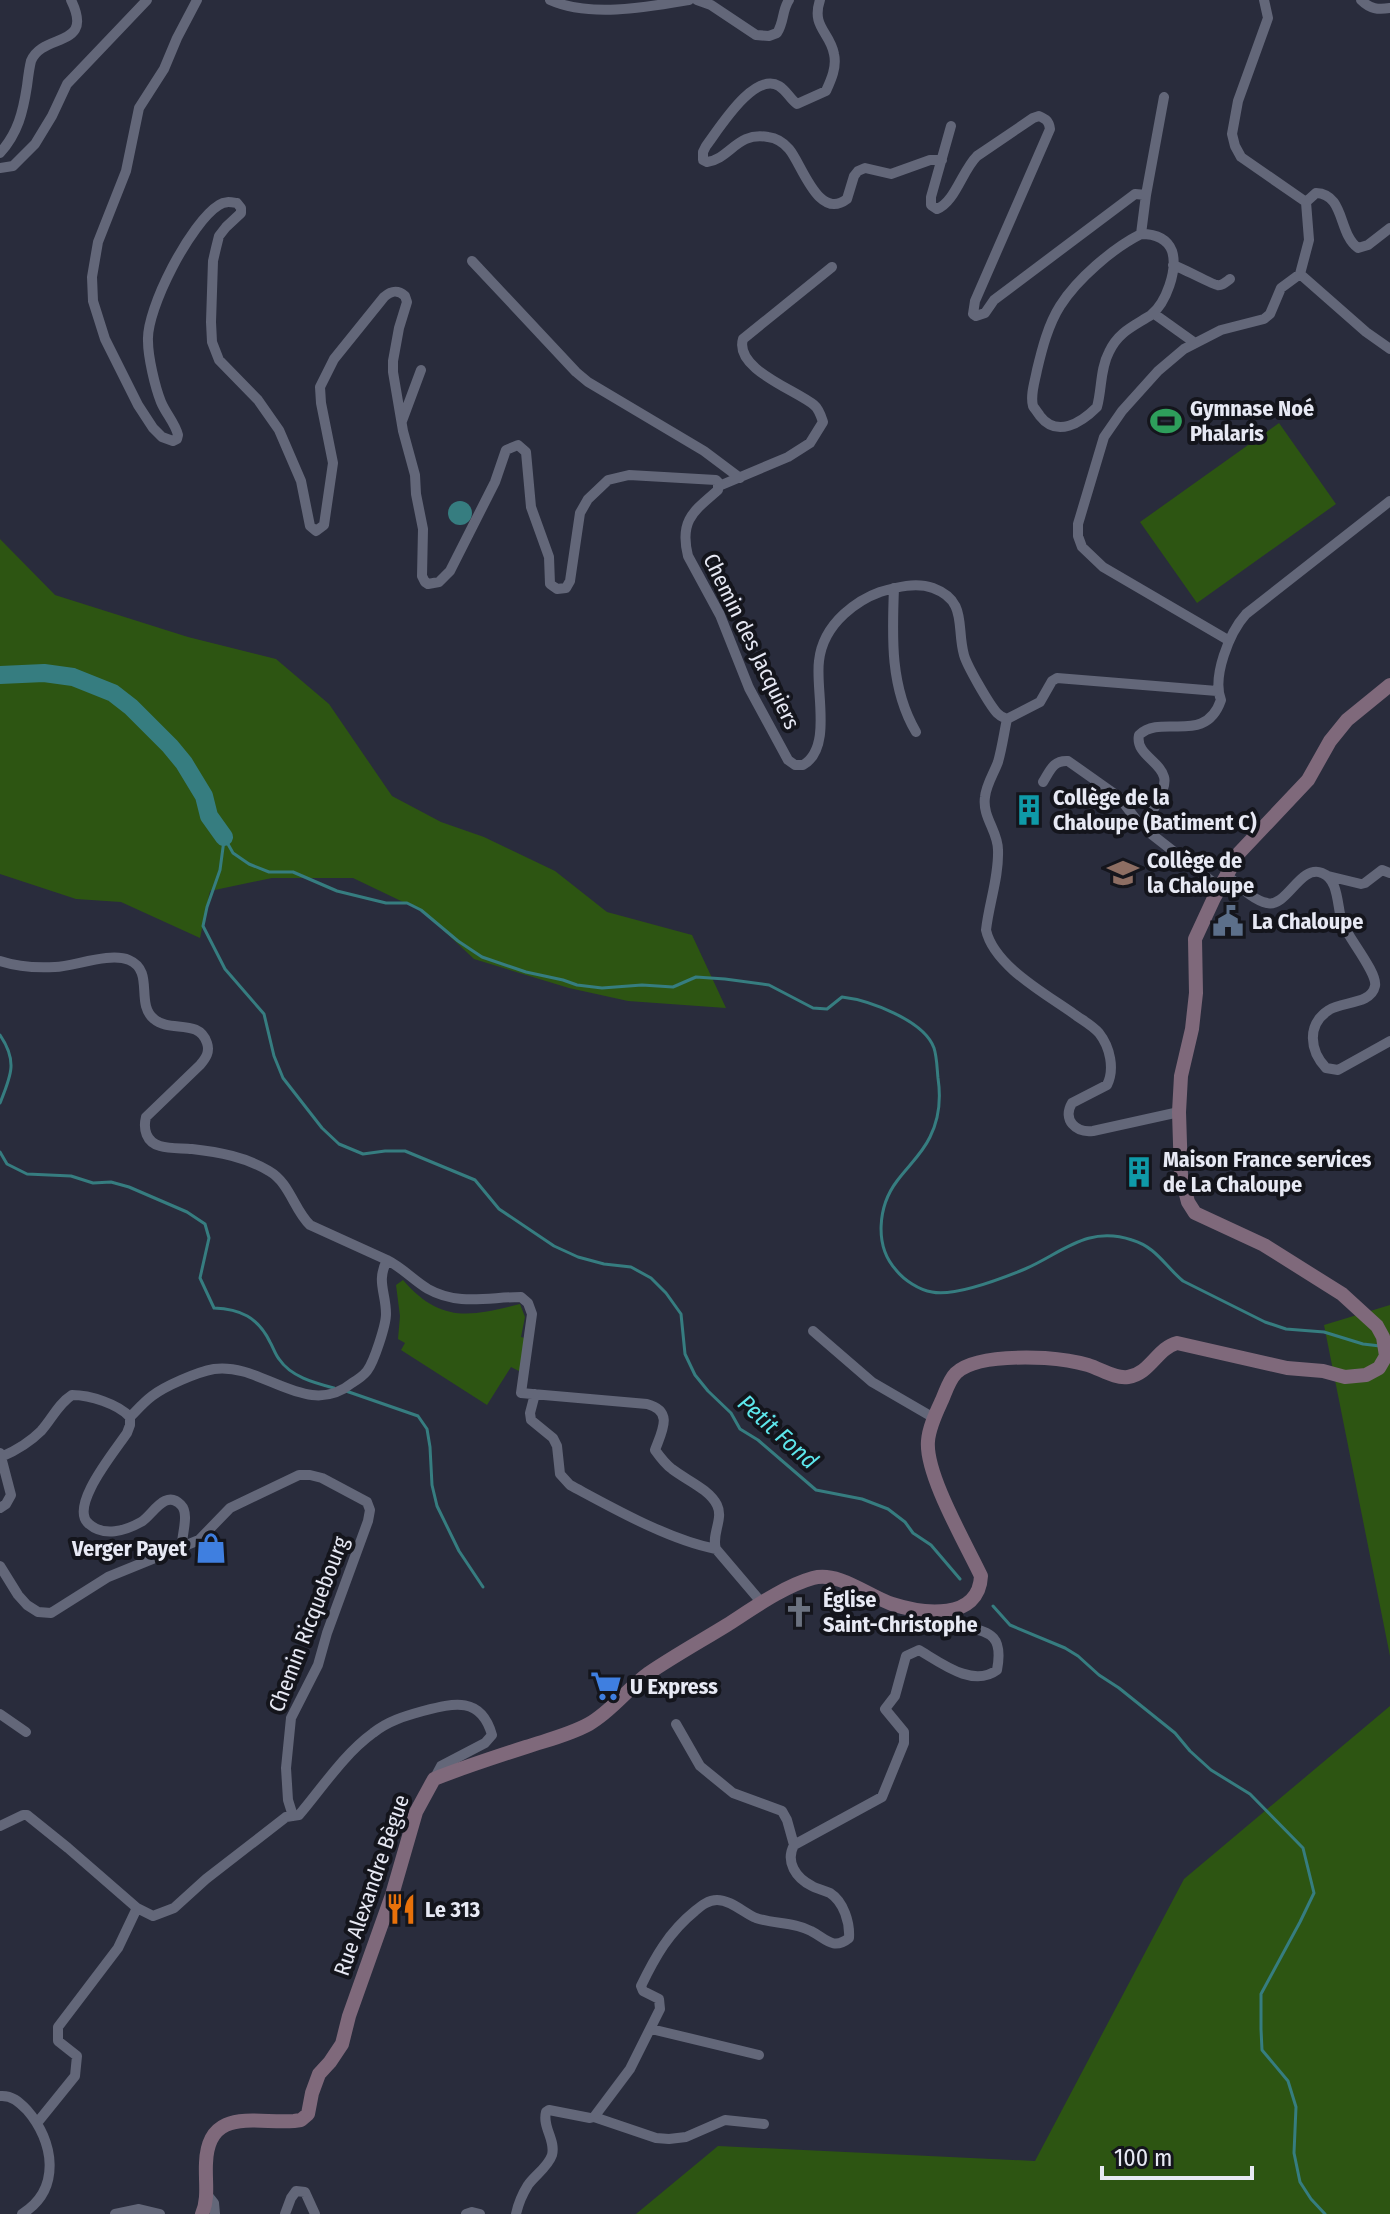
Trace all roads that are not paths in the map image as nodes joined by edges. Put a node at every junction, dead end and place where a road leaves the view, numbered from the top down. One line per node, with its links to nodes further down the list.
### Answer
1 (71, 0): 14 (street)
2 (147, 0): 16 (street)
3 (197, 0): 30 (street)
4 (550, 0): 5 (street)
5 (689, 0)
6 (697, 0): 7 (street)
7 (789, 0)
8 (820, 0): 15 (street)
9 (1264, 0): 18 (street)
10 (1361, 0): 11 (street)
11 (1390, 8)
12 (1164, 97): 17 (street)
13 (951, 126): 15 (street)
14 (0, 153)
15 (942, 160): 17 (street)
16 (0, 168)
17 (1146, 195): 20 (street)
18 (1306, 202): 19 (street); 24 (street)
19 (1390, 228)
20 (1141, 234): 22 (street); 26 (street)
21 (472, 261): 31 (street)
22 (1173, 265): 25 (street); 26 (street)
23 (832, 267): 31 (street)
24 (1300, 274): 27 (street); 28 (street)
25 (1230, 279)
26 (1153, 313): 27 (street)
27 (1195, 343): 35 (street)
28 (1390, 349)
29 (421, 370): 30 (street)
30 (402, 422): 32 (street)
31 (740, 478): 32 (street)
32 (719, 486): 34 (street, Chemin des Jacquiers)
33 (1390, 501): 35 (street)
34 (894, 588): 38 (street); 39 (street)
35 (1228, 640): 37 (street)
36 (1390, 685): 44 (main road)
37 (1217, 691): 38 (street); 41 (street)
38 (1007, 719): 47 (street)
39 (916, 732)
40 (1043, 782): 41 (street)
41 (1148, 825): 44 (street)
42 (1390, 873): 43 (street)
43 (1326, 875): 44 (street); 46 (street)
44 (1223, 881): 47 (main road)
45 (0, 961): 48 (street)
46 (1390, 1041)
47 (1179, 1112): 52 (main road, Rue Alexandre Bègue)
48 (387, 1260): 50 (street); 51 (street)
49 (813, 1331): 52 (street)
50 (535, 1394): 56 (street); 56 (street)
51 (130, 1417): 53 (street); 55 (street)
52 (934, 1418): 59 (main road, Rue Alexandre Bègue)
53 (1, 1455): 54 (street)
54 (0, 1508)
55 (182, 1547): 57 (street, Chemin Ricquebourg); 64 (street, Chemin Ricquebourg)
56 (716, 1549): 58 (street)
57 (0, 1566)
58 (762, 1603): 59 (main road, Rue Alexandre Bègue); 63 (main road, Rue Alexandre Bègue)
59 (928, 1610): 66 (street)
60 (0, 1714): 62 (street)
61 (676, 1724): 66 (street)
62 (26, 1732)
63 (434, 1779): 64 (street); 74 (main road, Rue Alexandre Bègue)
64 (293, 1816): 67 (street)
65 (0, 1826): 67 (street)
66 (794, 1845): 68 (street)
67 (137, 1908): 72 (street)
68 (651, 2029): 69 (street); 71 (street)
69 (759, 2055)
70 (0, 2096): 72 (street)
71 (594, 2117): 73 (street); 84 (street)
72 (37, 2123): 75 (street)
73 (764, 2124)
74 (206, 2193): 78 (main road, Rue Alexandre Bègue); 79 (street)
75 (22, 2214)
76 (115, 2214): 77 (street)
77 (160, 2214)
78 (202, 2214)
79 (215, 2214)
80 (285, 2214): 81 (street)
81 (315, 2214)
82 (466, 2214): 83 (street)
83 (480, 2214)
84 (516, 2214)

